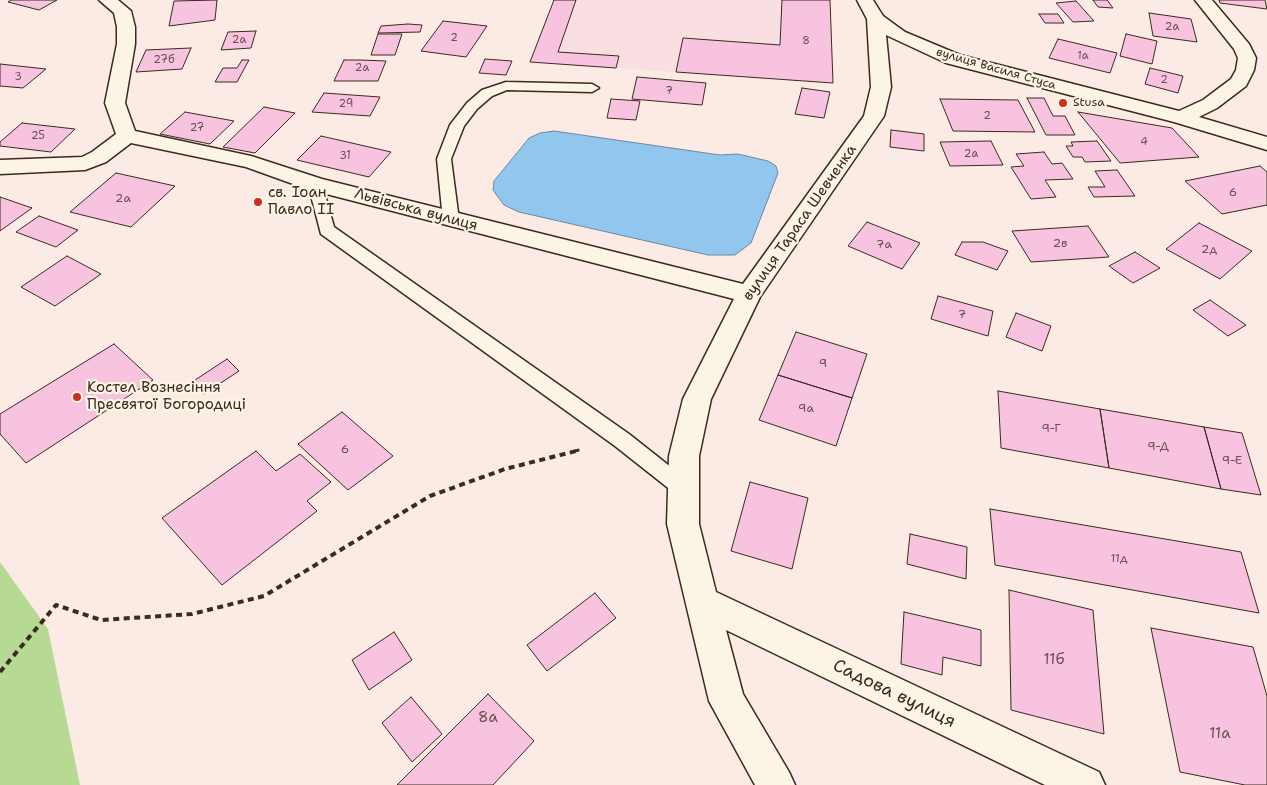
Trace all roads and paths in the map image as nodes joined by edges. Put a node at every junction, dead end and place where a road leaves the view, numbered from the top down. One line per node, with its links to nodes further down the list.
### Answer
1 (107, 0): 6 (street)
2 (1203, 0): 5 (street)
3 (870, 10): 5 (street, вулиця Василя Стуса); 11 (street, вулиця Тараса Шевченка)
4 (592, 88): 10 (lane)
5 (1181, 118): 7 (street, вулиця Василя Стуса)
6 (126, 136): 8 (street); 9 (street, Львівська вулиця)
7 (1267, 144)
8 (0, 168)
9 (315, 184): 10 (street, Львівська вулиця); 12 (lane)
10 (451, 220): 11 (street, Львівська вулиця)
11 (749, 294): 13 (street, вулиця Тараса Шевченка)
12 (622, 440): 13 (lane); 15 (path)
13 (684, 489): 14 (street, вулиця Тараса Шевченка)
14 (702, 602): 16 (street, вулиця Тараса Шевченка); 17 (street, Садова вулиця)
15 (0, 672)
16 (776, 785)
17 (1086, 785)

